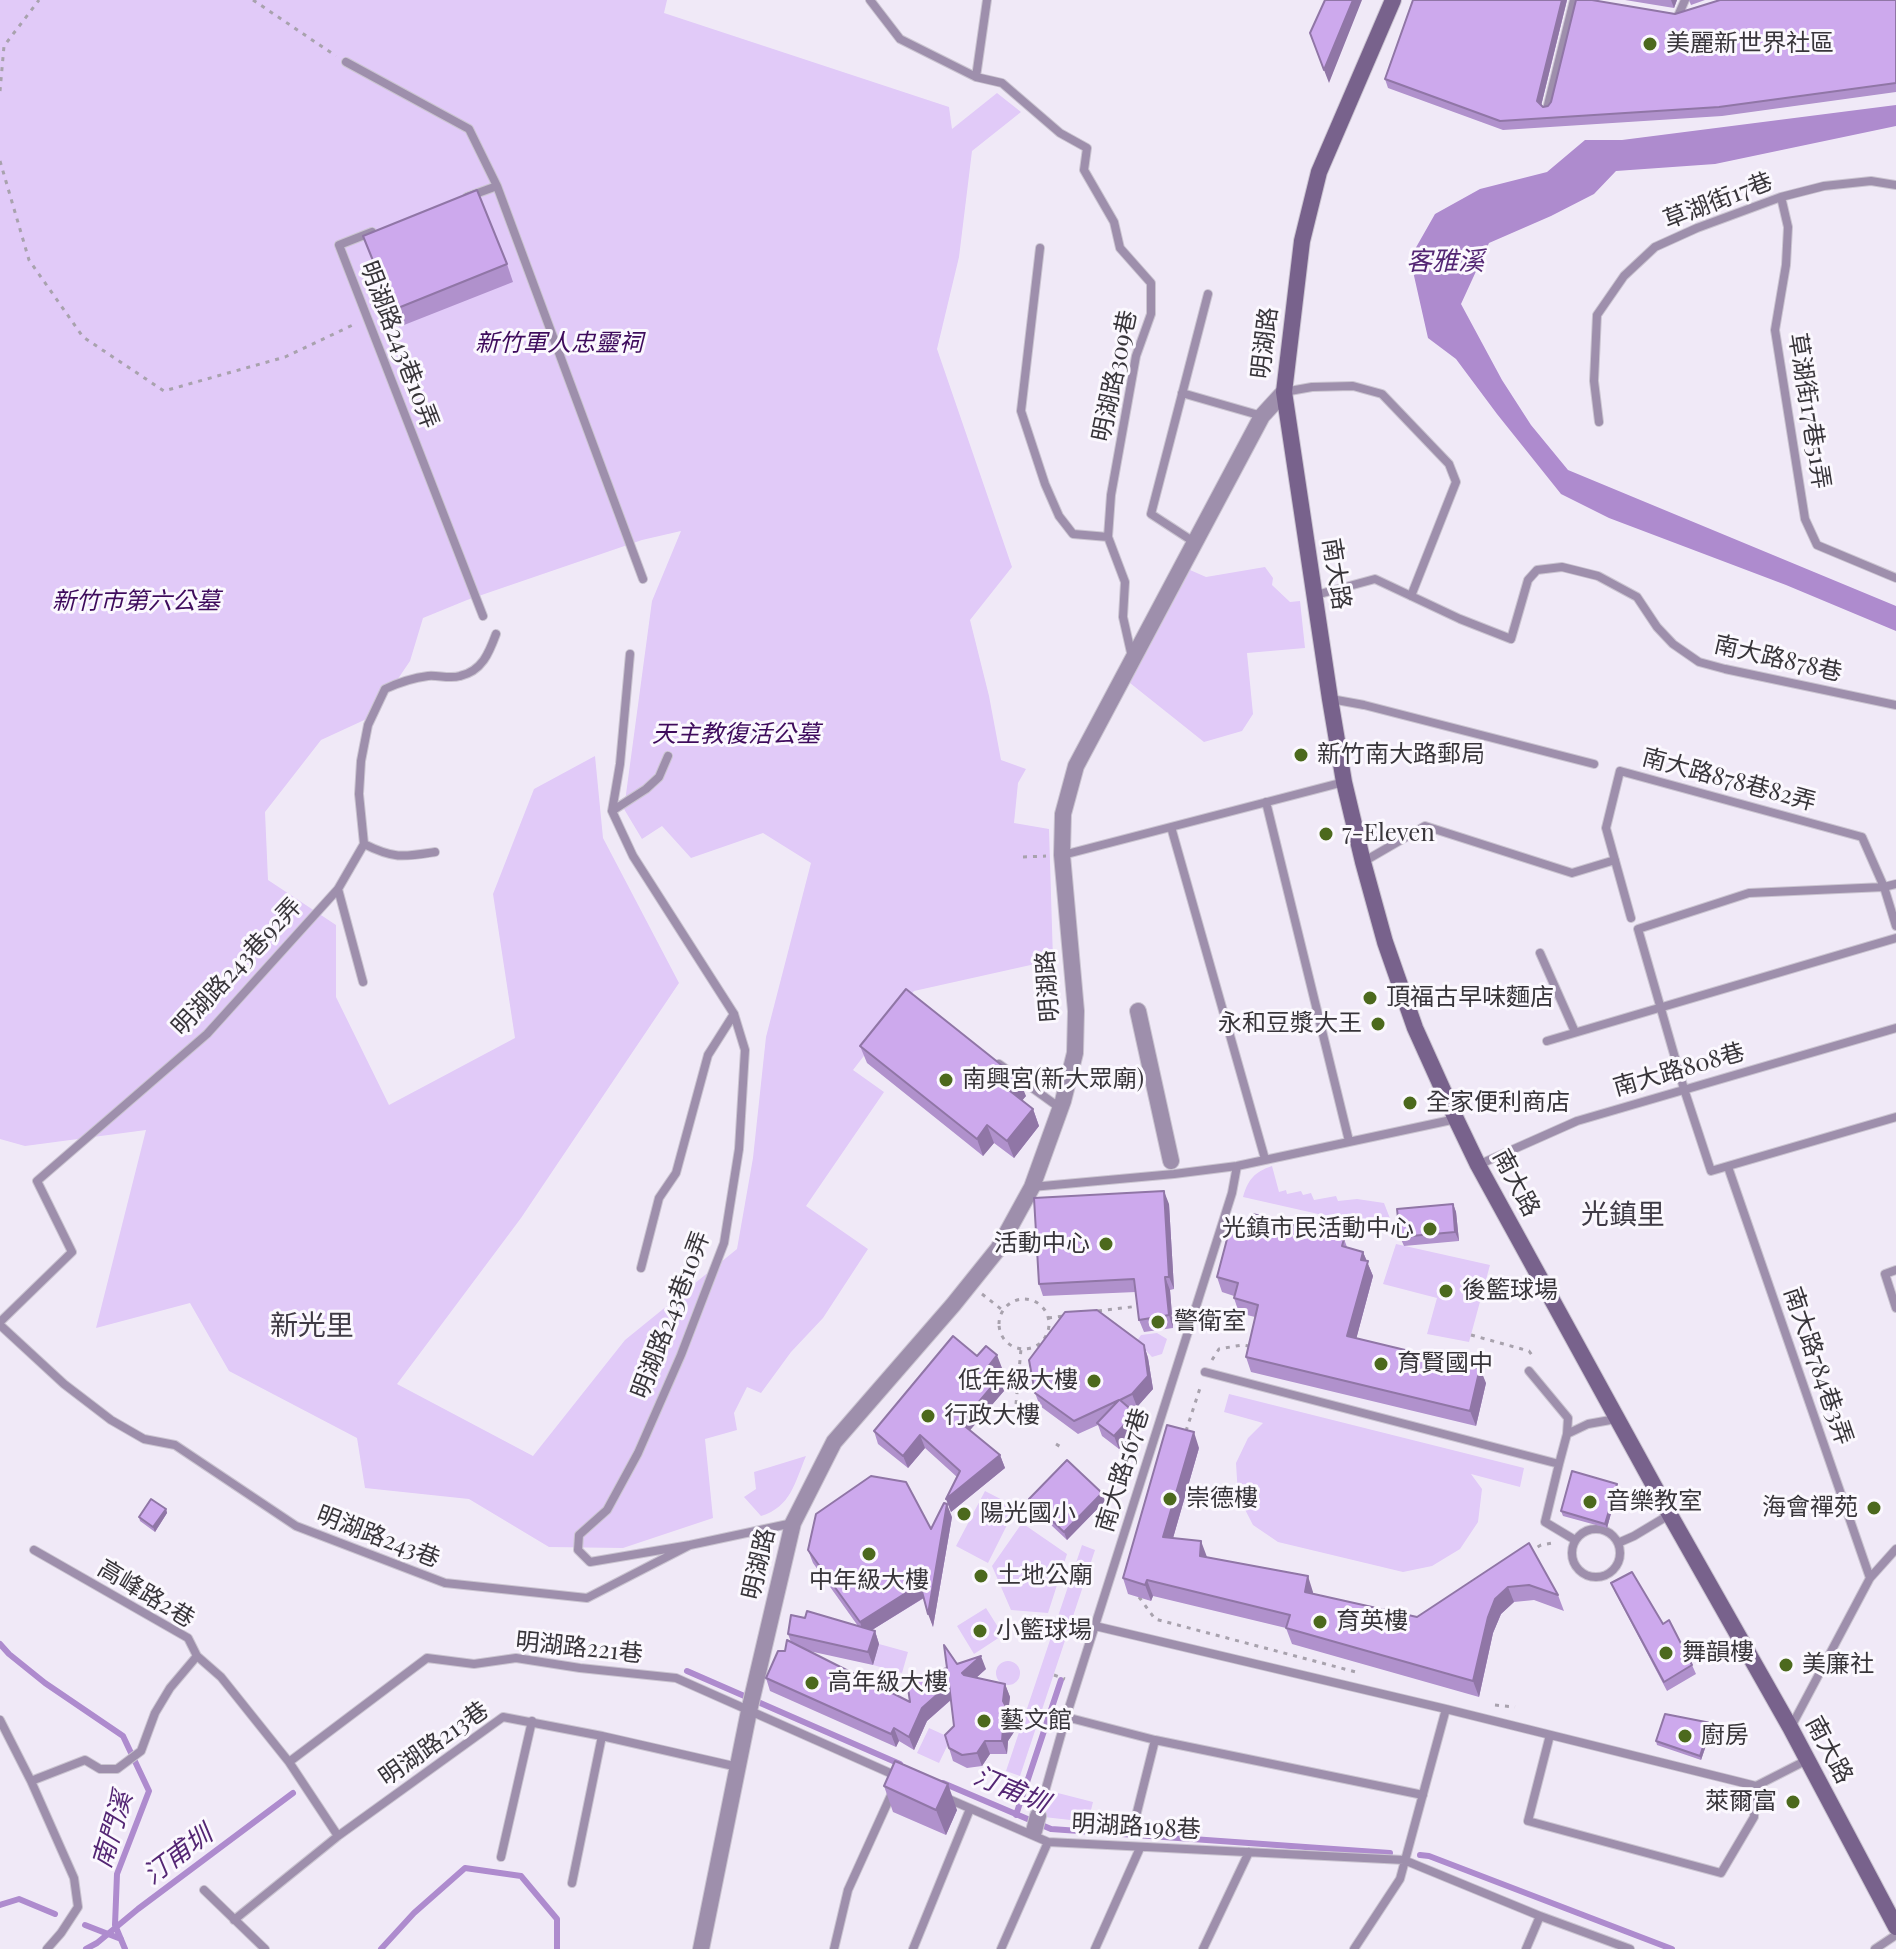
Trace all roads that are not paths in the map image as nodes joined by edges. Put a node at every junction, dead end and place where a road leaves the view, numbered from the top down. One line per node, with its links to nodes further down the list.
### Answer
1 (870, 0): 10 (lane)
2 (987, 0): 10 (lane)
3 (1574, 0): 11 (lane)
4 (1685, 0): 8 (lane)
5 (1390, 1): 19 (main road, 明湖路)
6 (1691, 12): 8 (lane)
7 (1665, 14): 8 (lane)
8 (1678, 16)
9 (346, 62): 13 (lane)
10 (976, 77): 23 (lane, 明湖路309巷)
11 (1547, 109)
12 (1896, 185): 14 (lane, 草湖街17巷)
13 (497, 186): 15 (lane); 26 (lane)
14 (1781, 197): 22 (lane, 草湖街17巷); 25 (lane, 草湖街17巷51弄)
15 (454, 202)
16 (382, 229): 29 (lane, 明湖路243巷10弄)
17 (1040, 248): 23 (lane)
18 (1208, 294): 20 (lane)
19 (1284, 392): 21 (street, 明湖路); 27 (main road, 南大路); 28 (lane)
20 (1182, 393): 21 (lane); 24 (lane)
21 (1262, 416): 24 (street, 明湖路)
22 (1599, 422)
23 (1108, 537): 32 (lane, 明湖路309巷)
24 (1194, 542): 32 (street, 明湖路)
25 (1896, 578)
26 (643, 579)
27 (1316, 595): 28 (lane, 南大路878巷); 33 (main road, 南大路)
28 (1411, 596): 34 (lane, 南大路878巷)
29 (483, 616)
30 (496, 634): 41 (lane)
31 (630, 654): 39 (lane)
32 (1132, 658): 43 (street, 明湖路)
33 (1330, 699): 36 (lane); 37 (main road, 南大路)
34 (1896, 705)
35 (668, 756): 39 (lane)
36 (1594, 764)
37 (1344, 782): 38 (lane); 45 (main road, 南大路)
38 (1266, 802): 40 (lane); 65 (lane)
39 (612, 811): 56 (lane, 明湖路243巷10弄)
40 (1171, 827): 43 (lane); 66 (lane)
41 (364, 844): 42 (lane); 48 (lane, 明湖路243巷92弄)
42 (435, 852)
43 (1062, 855): 62 (street, 明湖路)
44 (1615, 860): 45 (lane); 47 (lane, 南大路878巷82弄); 49 (lane, 南大路878巷82弄)
45 (1363, 862): 64 (main road, 南大路)
46 (1896, 884): 47 (lane)
47 (1884, 887): 50 (lane); 54 (lane)
48 (338, 889): 53 (lane); 75 (lane, 明湖路243巷92弄)
49 (1631, 918)
50 (1896, 926)
51 (1896, 938): 54 (lane)
52 (1540, 953): 58 (lane)
53 (363, 982)
54 (1661, 1008): 58 (lane); 61 (lane)
55 (1138, 1011): 67 (street)
56 (734, 1014): 72 (lane); 85 (lane, 明湖路243巷10弄)
57 (1896, 1028): 61 (lane, 南大路808巷)
58 (1575, 1032): 59 (lane)
59 (1547, 1041)
60 (996, 1061): 62 (lane)
61 (1684, 1089): 68 (lane, 南大路808巷); 70 (lane)
62 (1060, 1108): 71 (street, 明湖路)
63 (1896, 1117): 70 (lane)
64 (1456, 1119): 65 (lane); 68 (main road, 南大路)
65 (1349, 1141): 66 (lane)
66 (1265, 1159): 69 (lane)
67 (1171, 1161)
68 (1478, 1165): 78 (main road, 南大路)
69 (1237, 1166): 71 (lane); 89 (lane, 南大路567巷)
70 (1728, 1167): 88 (lane, 南大路784巷3弄)
71 (1032, 1187): 82 (street, 明湖路)
72 (641, 1268)
73 (1896, 1270): 74 (lane)
74 (1896, 1308)
75 (0, 1323): 85 (lane, 明湖路243巷)
76 (1529, 1371): 79 (lane)
77 (1205, 1372): 80 (lane)
78 (1617, 1418): 79 (lane); 81 (main road, 南大路)
79 (1567, 1434): 80 (lane)
80 (1559, 1464): 83 (lane)
81 (1670, 1515): 84 (lane); 96 (main road, 南大路)
82 (793, 1523): 85 (lane, 明湖路243巷); 92 (street, 明湖路)
83 (1575, 1540): 84 (lane); 84 (lane)
84 (1618, 1543)
85 (690, 1545)
86 (1896, 1549): 88 (lane)
87 (34, 1550): 90 (lane, 高峰路2巷)
88 (1870, 1578): 96 (lane)
89 (1095, 1626): 91 (lane); 93 (lane, 南大路567巷)
90 (197, 1656): 101 (lane); 104 (lane, 高峰路2巷)
91 (1446, 1709): 97 (lane); 107 (lane)
92 (749, 1711): 101 (lane, 明湖路221巷); 102 (street, 明湖路); 103 (lane)
93 (1066, 1717): 99 (lane); 111 (lane, 南大路567巷)
94 (0, 1720): 104 (lane)
95 (532, 1721): 98 (lane, 明湖路213巷); 112 (lane, 明湖路213巷); 116 (lane)
96 (1790, 1727): 100 (main road, 南大路)
97 (1550, 1735): 106 (lane); 106 (lane)
98 (602, 1736): 102 (lane, 明湖路213巷); 118 (lane)
99 (1155, 1740): 107 (lane); 110 (lane)
100 (1807, 1760): 106 (lane); 122 (main road, 南大路)
101 (289, 1762): 112 (lane)
102 (739, 1767): 126 (street, 明湖路)
103 (899, 1777): 105 (lane); 127 (lane)
104 (31, 1781): 124 (lane)
105 (913, 1784)
106 (1756, 1786)
107 (1423, 1795): 117 (lane)
108 (942, 1796): 109 (lane, 明湖路198巷)
109 (970, 1809): 113 (lane, 明湖路198巷); 128 (lane)
110 (1135, 1820)
111 (1036, 1823)
112 (338, 1836): 121 (lane, 明湖路213巷)
113 (1048, 1842): 114 (lane, 明湖路198巷); 129 (lane)
114 (1140, 1848): 115 (lane, 明湖路198巷); 130 (lane)
115 (1249, 1852): 117 (lane, 明湖路198巷); 131 (lane)
116 (501, 1857)
117 (1404, 1860): 120 (lane, 明湖路198巷); 132 (lane)
118 (572, 1883)
119 (204, 1890): 121 (lane)
120 (1540, 1916): 133 (lane); 134 (lane, 明湖路198巷)
121 (234, 1920): 125 (lane)
122 (1896, 1927)
123 (1896, 1935): 135 (lane)
124 (47, 1949)
125 (265, 1949)
126 (701, 1949)
127 (834, 1949)
128 (913, 1949)
129 (1001, 1949)
130 (1095, 1949)
131 (1203, 1949)
132 (1354, 1949)
133 (1526, 1949)
134 (1630, 1949)
135 (1875, 1949)

